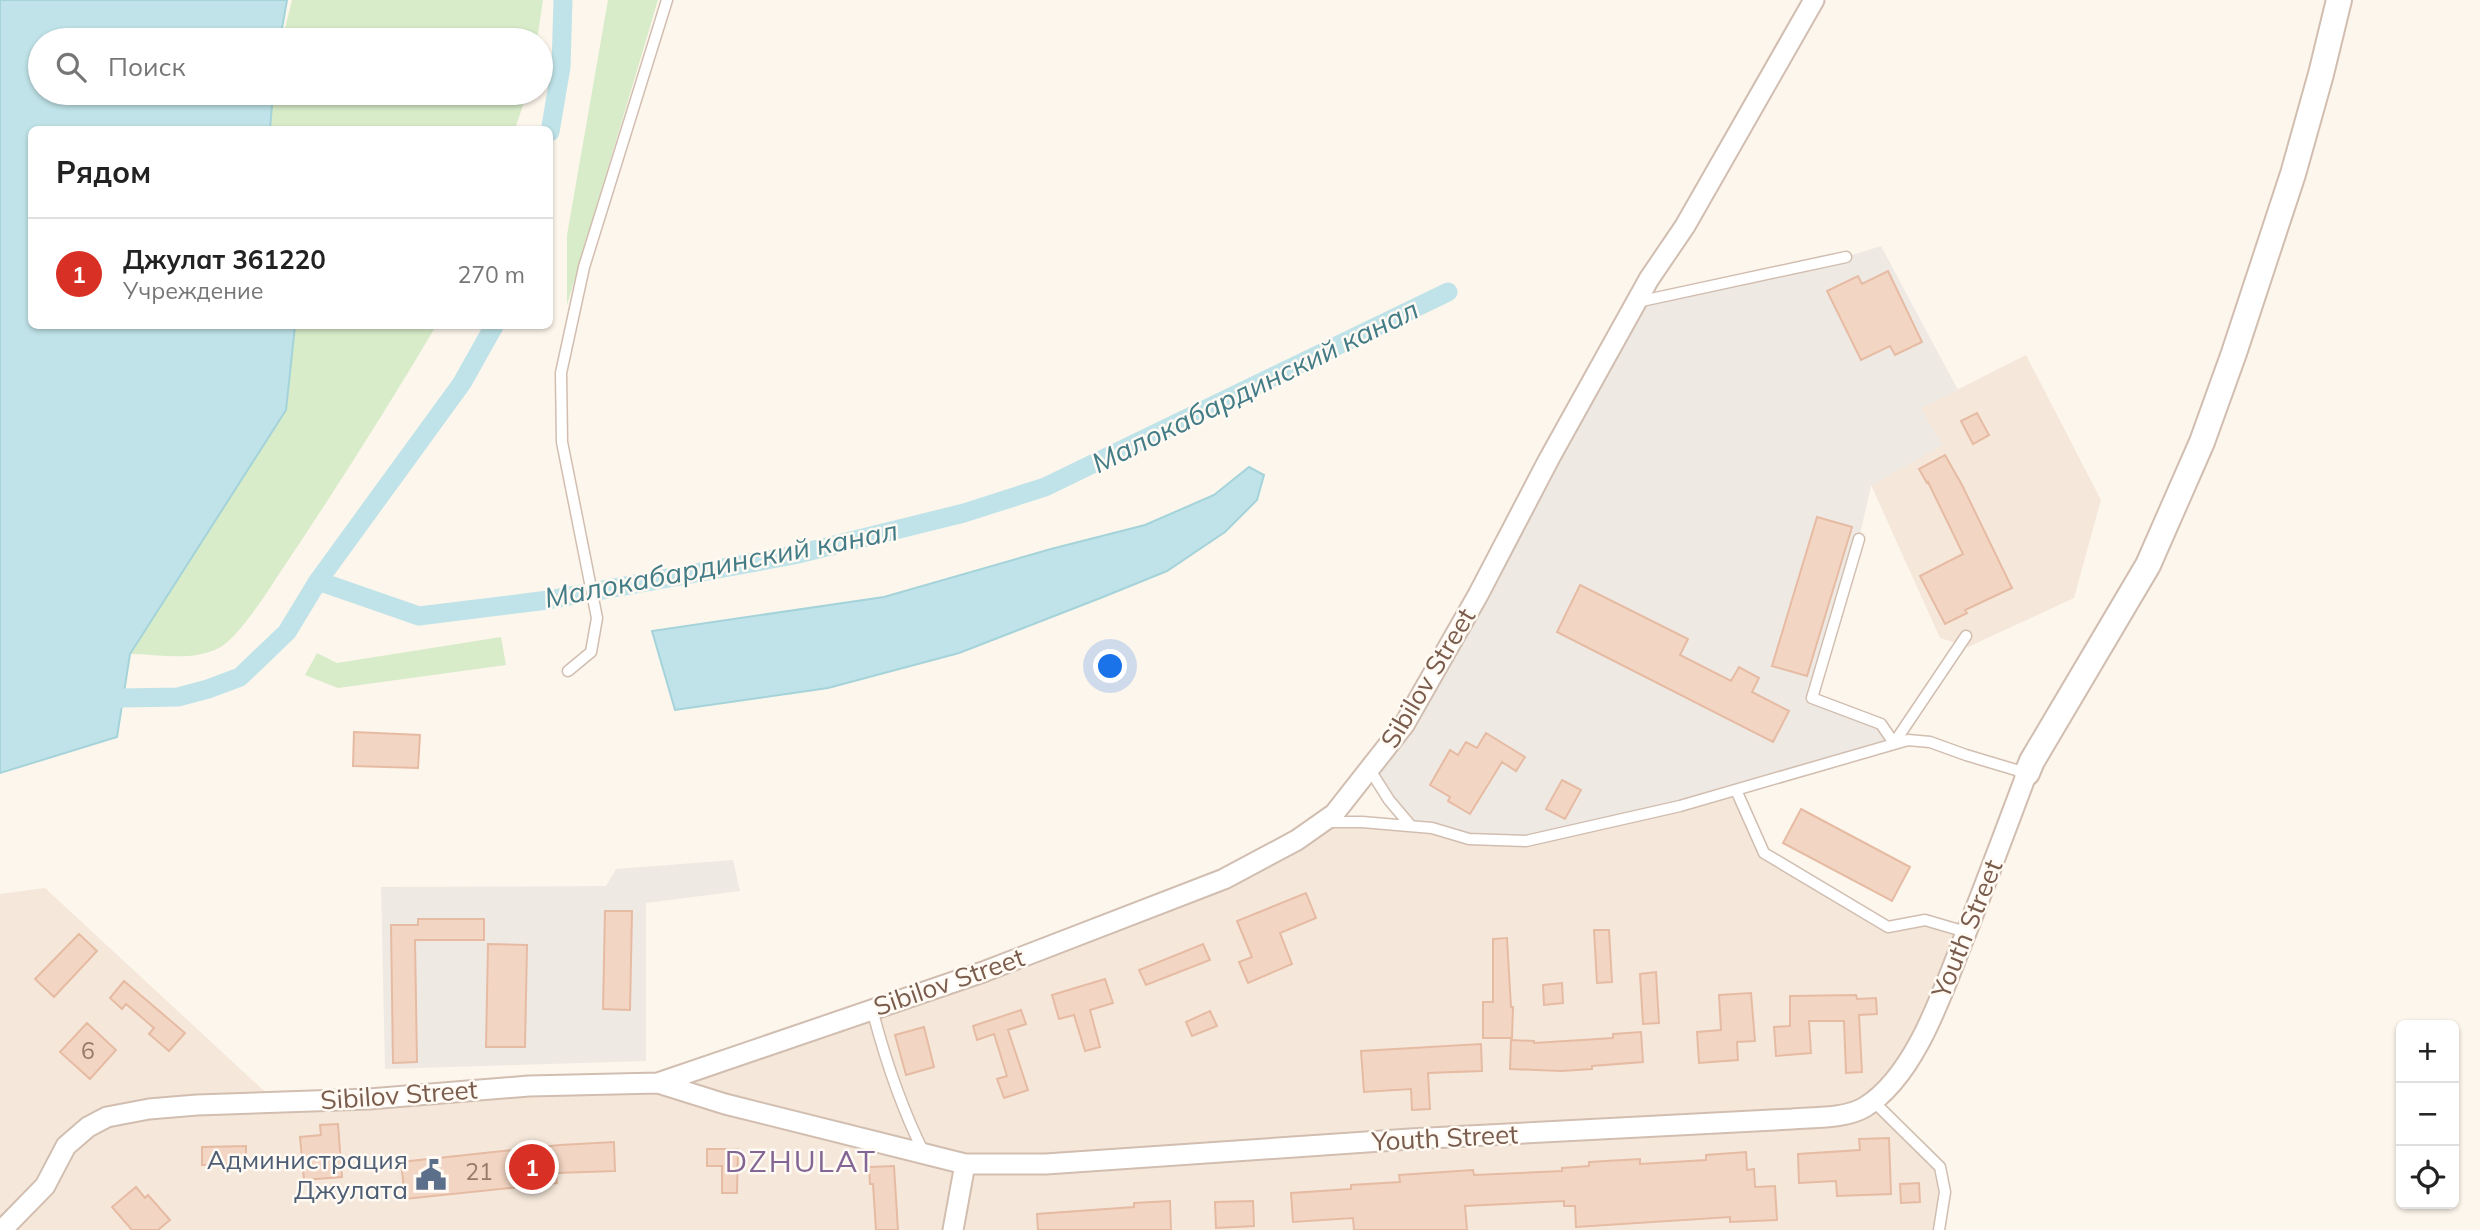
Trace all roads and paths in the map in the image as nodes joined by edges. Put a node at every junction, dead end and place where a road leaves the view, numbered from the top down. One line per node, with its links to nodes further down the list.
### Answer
1 (667, 0): 8 (lane)
2 (1814, 0): 5 (street, Sibilov Street)
3 (2339, 0): 11 (street)
4 (1846, 257): 5 (lane)
5 (1636, 302): 10 (street, Sibilov Street)
6 (1859, 539): 9 (lane)
7 (1966, 636): 9 (lane)
8 (568, 671)
9 (1894, 743): 11 (lane); 12 (lane)
10 (1370, 770): 13 (street, Sibilov Street); 14 (lane)
11 (2027, 773): 15 (street, Youth Street)
12 (1736, 790): 14 (lane); 15 (lane)
13 (1322, 822): 14 (lane); 16 (street, Sibilov Street)
14 (1411, 826)
15 (1966, 932): 18 (street, Youth Street)
16 (872, 1009): 17 (street, Sibilov Street); 19 (lane)
17 (658, 1083): 19 (street, Youth Street); 21 (street, Sibilov Street)
18 (1873, 1101): 20 (street, Youth Street); 23 (lane)
19 (924, 1154): 20 (street, Youth Street)
20 (965, 1164): 22 (street)
21 (2, 1230)
22 (953, 1230)
23 (1939, 1230)

